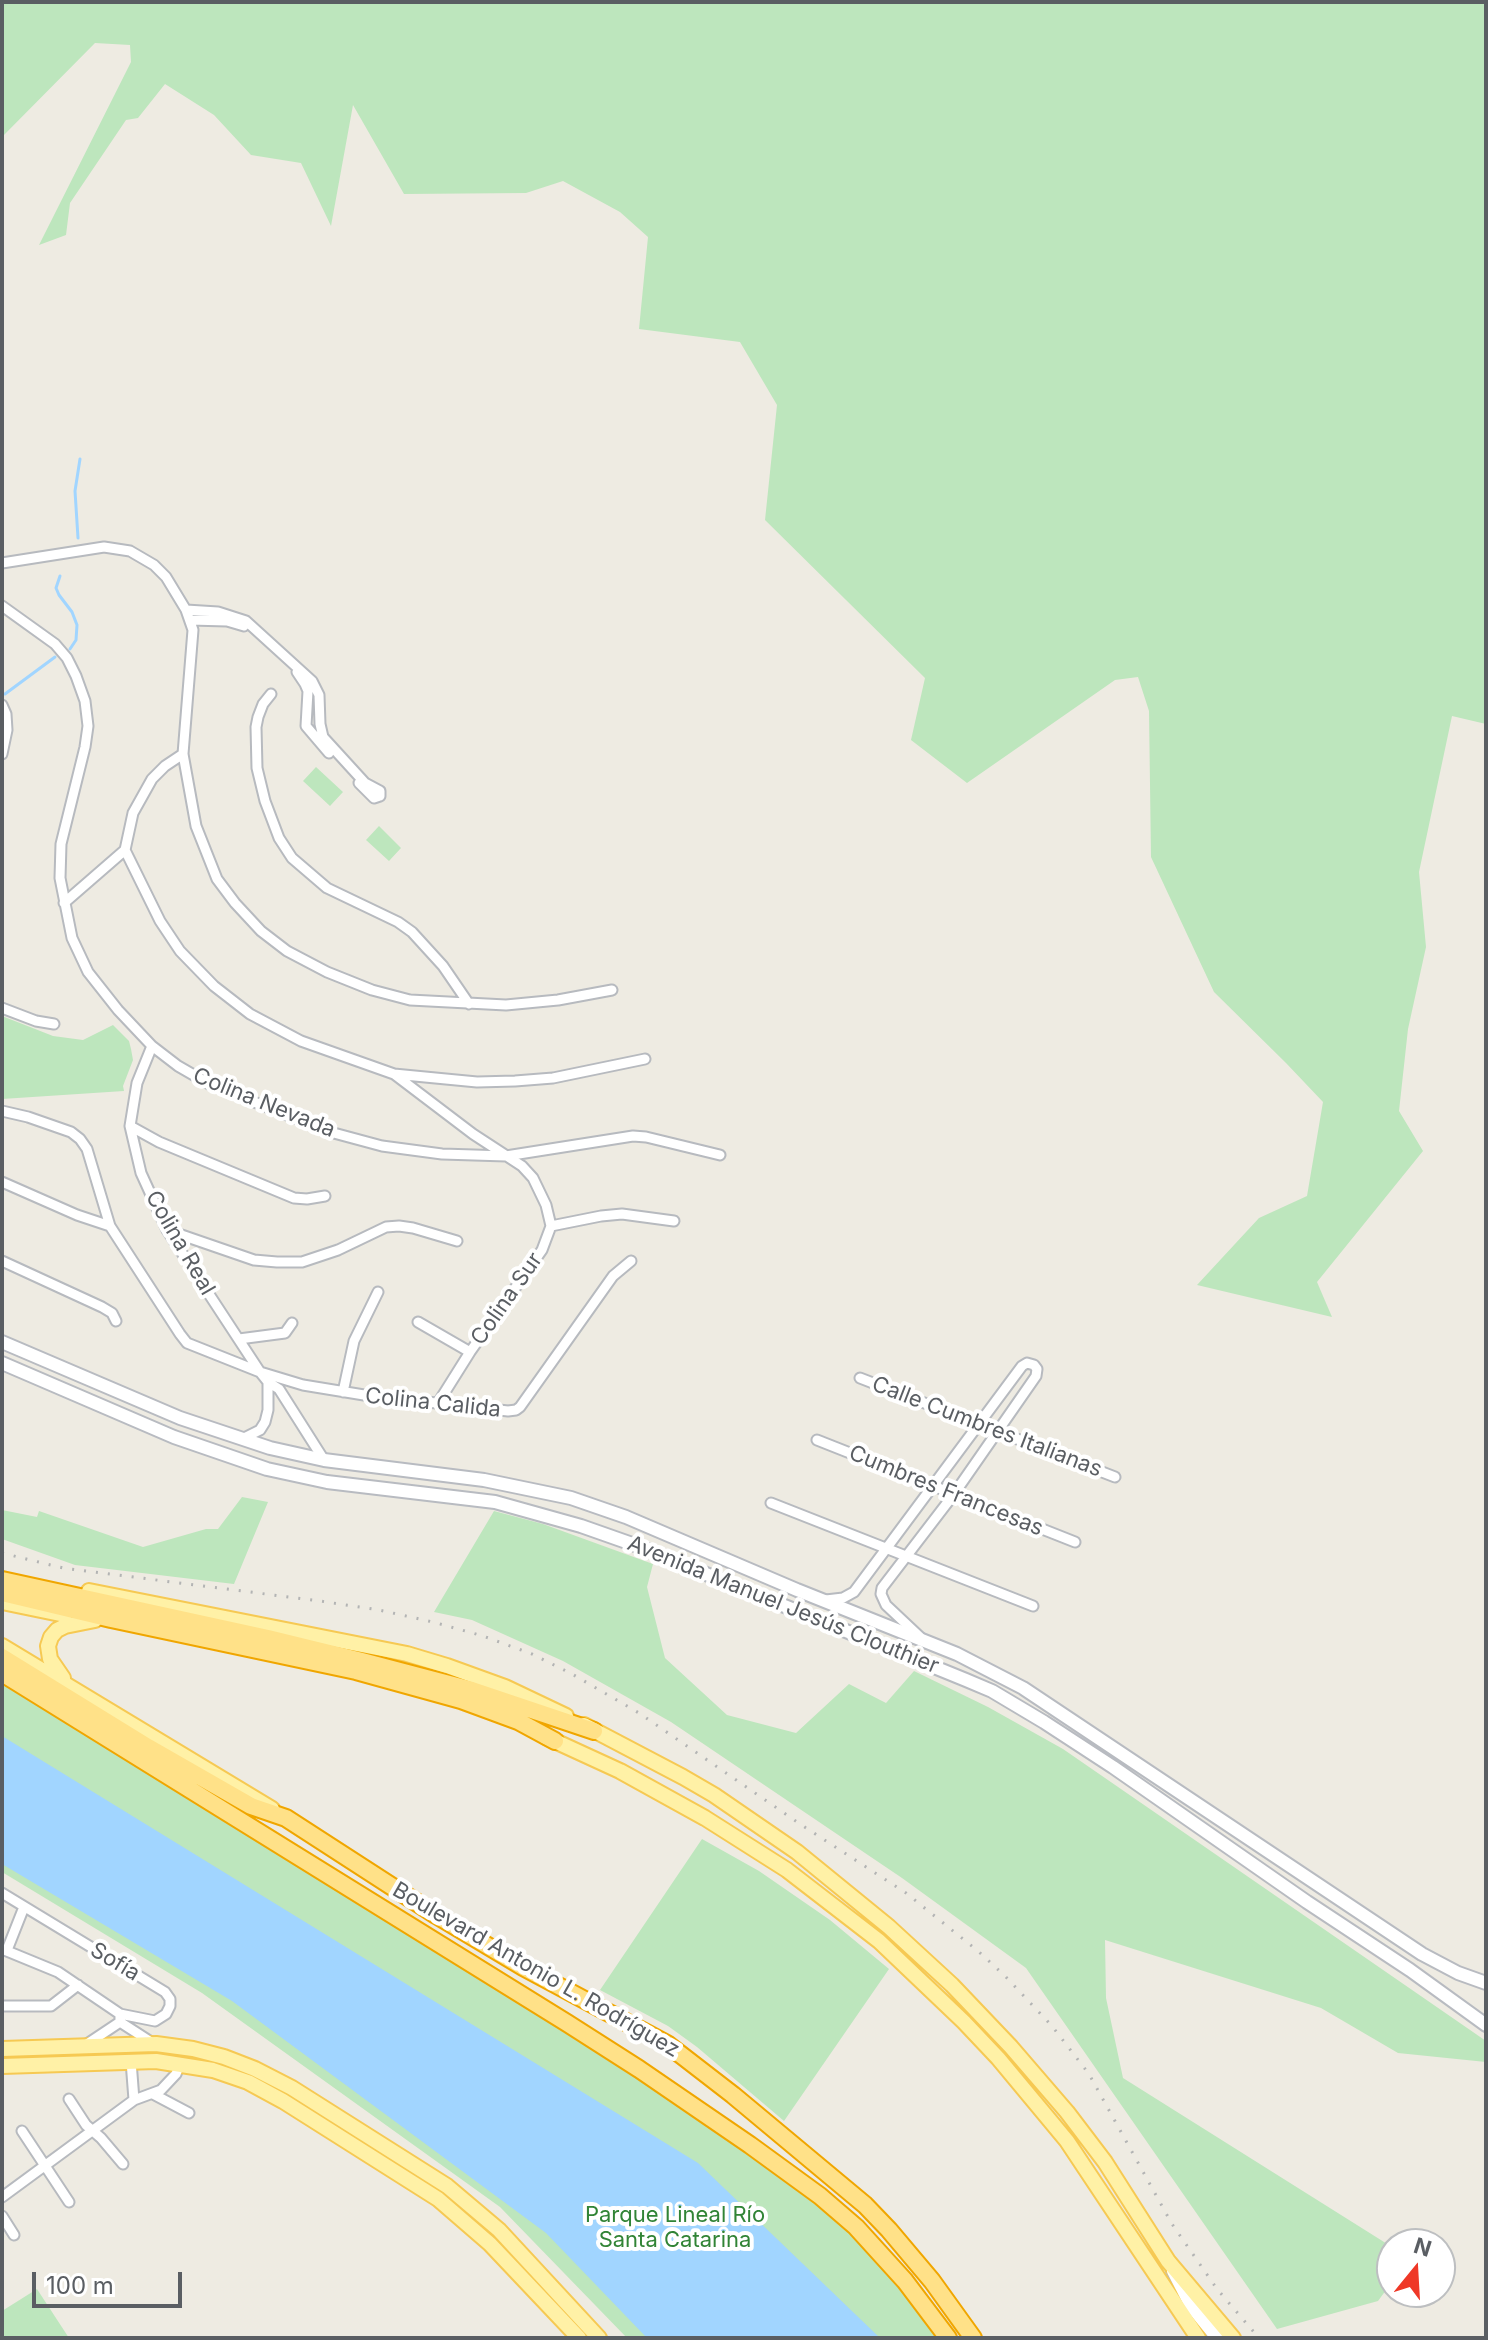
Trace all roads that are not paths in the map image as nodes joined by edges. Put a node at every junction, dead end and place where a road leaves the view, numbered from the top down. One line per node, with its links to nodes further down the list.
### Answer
1 (2, 563): 3 (street)
2 (2, 606): 9 (street, Colina Nevada)
3 (188, 615): 3 (street); 7 (street)
4 (271, 694): 11 (street)
5 (2, 705): 6 (street)
6 (2, 754)
7 (183, 754): 8 (street); 11 (street)
8 (125, 850): 9 (street); 16 (street)
9 (64, 903): 14 (street, Colina Nevada)
10 (612, 990): 11 (street)
11 (469, 1004)
12 (2, 1008): 13 (street)
13 (54, 1024)
14 (152, 1046): 18 (street, Colina Real); 20 (street, Colina Nevada)
15 (645, 1059): 16 (street)
16 (394, 1074): 20 (street, Colina Sur)
17 (2, 1111): 24 (street, Colina Calida)
18 (130, 1126): 22 (street); 26 (street, Colina Real)
19 (720, 1155): 20 (street, Colina Nevada)
20 (506, 1156): 25 (street, Colina Sur)
21 (2, 1182): 24 (street)
22 (325, 1196)
23 (674, 1221): 25 (street)
24 (110, 1226): 38 (street, Colina Calida)
25 (551, 1226): 36 (street, Colina Sur)
26 (167, 1230): 27 (street); 34 (street, Colina Real)
27 (457, 1241)
28 (2, 1261): 31 (street)
29 (631, 1261): 42 (street, Colina Calida)
30 (378, 1292): 41 (street)
31 (116, 1321)
32 (418, 1322): 36 (street)
33 (292, 1323): 34 (street)
34 (239, 1339): 38 (street, Colina Real)
35 (2, 1342): 45 (street, Avenida Manuel Jesús Clouthier)
36 (470, 1352): 42 (street, Colina Sur)
37 (2, 1363): 75 (street, Avenida Manuel Jesús Clouthier)
38 (260, 1372): 40 (street, Colina Real); 41 (street, Colina Calida)
39 (860, 1378): 43 (street, Calle Cumbres Italianas)
40 (268, 1382): 45 (street); 47 (street, Colina Real)
41 (343, 1392): 42 (street, Colina Calida)
42 (438, 1403)
43 (980, 1424): 44 (street, Calle Cumbres Italianas); 44 (street); 49 (street)
44 (997, 1431): 48 (street, Calle Cumbres Italianas); 50 (street)
45 (242, 1439): 47 (street, Avenida Manuel Jesús Clouthier)
46 (817, 1440): 49 (street, Cumbres Francesas)
47 (324, 1460): 56 (street, Avenida Manuel Jesús Clouthier)
48 (1115, 1477)
49 (934, 1486): 50 (street, Cumbres Francesas); 53 (street)
50 (954, 1494): 52 (street, Cumbres Francesas); 54 (street)
51 (771, 1503): 53 (street)
52 (1075, 1542)
53 (887, 1549): 54 (street); 56 (street)
54 (907, 1556): 58 (street); 60 (street)
55 (3, 1582): 65 (highway); 65 (main road); 66 (highway)
56 (824, 1601): 60 (street, Avenida Manuel Jesús Clouthier)
57 (2, 1602): 59 (main road)
58 (1033, 1606)
59 (95, 1620): 64 (main road); 66 (main road)
60 (926, 1642): 71 (street, Avenida Manuel Jesús Clouthier)
61 (2, 1646): 64 (main road, Boulevard Antonio L. Rodríguez)
62 (2, 1657): 67 (highway)
63 (2, 1673): 97 (highway, Boulevard Antonio L. Rodríguez)
64 (106, 1709): 67 (main road, Boulevard Antonio L. Rodríguez)
65 (594, 1731): 94 (main road)
66 (555, 1741): 99 (main road)
67 (286, 1818): 98 (highway, Boulevard Antonio L. Rodríguez)
68 (2, 1893): 69 (street, Sofía)
69 (24, 1907): 70 (street); 74 (street, Sofía)
70 (5, 1949): 72 (street)
71 (1486, 1983)
72 (78, 1985): 73 (street); 74 (street)
73 (2, 2006)
74 (120, 2018): 76 (street); 77 (street)
75 (1486, 2025)
76 (156, 2044): 77 (main road); 96 (main road)
77 (84, 2046): 78 (main road)
78 (2, 2049)
79 (131, 2061): 80 (main road); 81 (main road); 84 (street)
80 (180, 2064): 82 (street); 95 (main road)
81 (2, 2066)
82 (153, 2094): 84 (street); 85 (street)
83 (69, 2099): 87 (street)
84 (134, 2100): 87 (street)
85 (189, 2113)
86 (22, 2131): 89 (street)
87 (93, 2131): 88 (street); 89 (street)
88 (123, 2164)
89 (45, 2167): 90 (street); 91 (street)
90 (2, 2197)
91 (69, 2202)
92 (2, 2216): 93 (street)
93 (14, 2235)
94 (1168, 2261): 100 (street); 101 (main road)
95 (579, 2338)
96 (599, 2338)
97 (948, 2338)
98 (973, 2338)
99 (1198, 2338)
100 (1217, 2338)
101 (1233, 2338)

